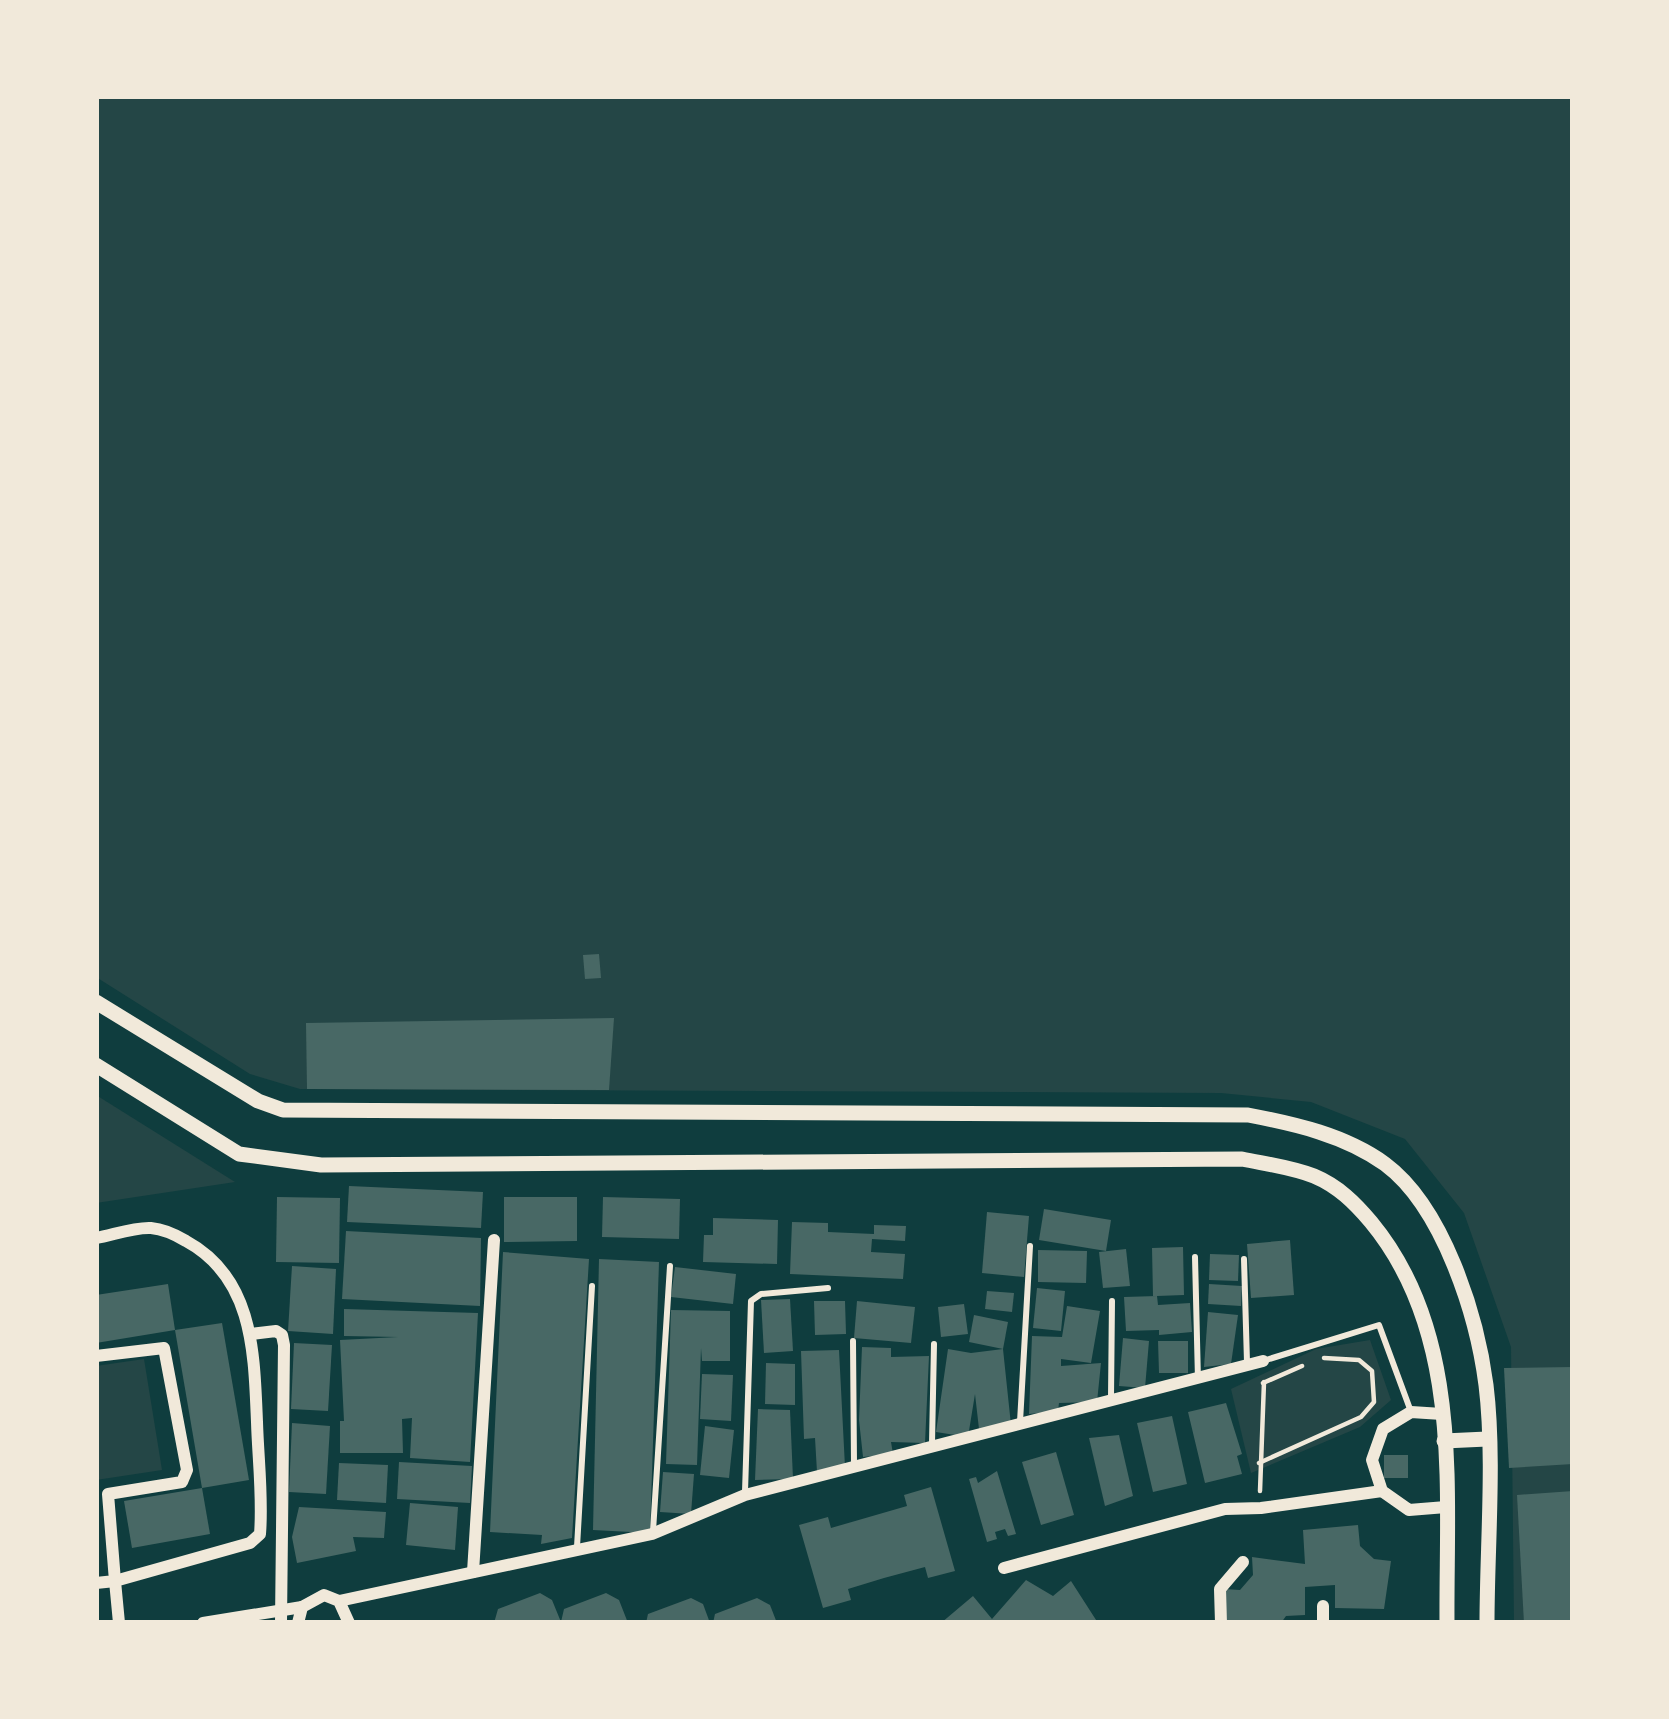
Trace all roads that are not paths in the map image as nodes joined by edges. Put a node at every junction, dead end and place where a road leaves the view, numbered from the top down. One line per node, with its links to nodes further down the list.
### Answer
1 (96, 1002): 23 (street)
2 (96, 1065): 21 (street)
3 (96, 1238): 12 (street)
4 (494, 1240): 34 (street)
5 (1030, 1246): 22 (lane)
6 (1195, 1257): 18 (lane)
7 (1244, 1258): 17 (lane)
8 (670, 1266): 30 (lane)
9 (592, 1286): 31 (lane)
10 (827, 1288): 28 (lane)
11 (1112, 1301): 19 (lane)
12 (251, 1334): 35 (street); 40 (street)
13 (853, 1341): 26 (lane)
14 (934, 1344): 25 (lane)
15 (96, 1356): 35 (street)
16 (1263, 1361): 17 (street); 20 (lane)
17 (1247, 1365): 18 (street)
18 (1198, 1380): 19 (street)
19 (1111, 1400): 22 (street)
20 (1411, 1412): 21 (street); 27 (street)
21 (1442, 1414): 24 (street)
22 (1020, 1424): 25 (street)
23 (1487, 1439): 24 (street); 48 (street)
24 (1444, 1441): 29 (street)
25 (932, 1447): 26 (street)
26 (854, 1467): 28 (street)
27 (1382, 1491): 29 (street); 33 (street)
28 (745, 1496): 30 (street)
29 (1446, 1507): 47 (street)
30 (652, 1534): 31 (street)
31 (576, 1550): 34 (street)
32 (1243, 1562): 45 (street)
33 (1004, 1568)
34 (473, 1572): 37 (street)
35 (115, 1581): 36 (street); 41 (street)
36 (96, 1583)
37 (339, 1601): 38 (street); 44 (street)
38 (302, 1606): 40 (street); 43 (street)
39 (1323, 1606): 46 (street)
40 (282, 1616): 42 (street)
41 (119, 1623)
42 (203, 1623)
43 (298, 1623)
44 (349, 1623)
45 (1221, 1623)
46 (1323, 1623)
47 (1447, 1623)
48 (1487, 1623)

